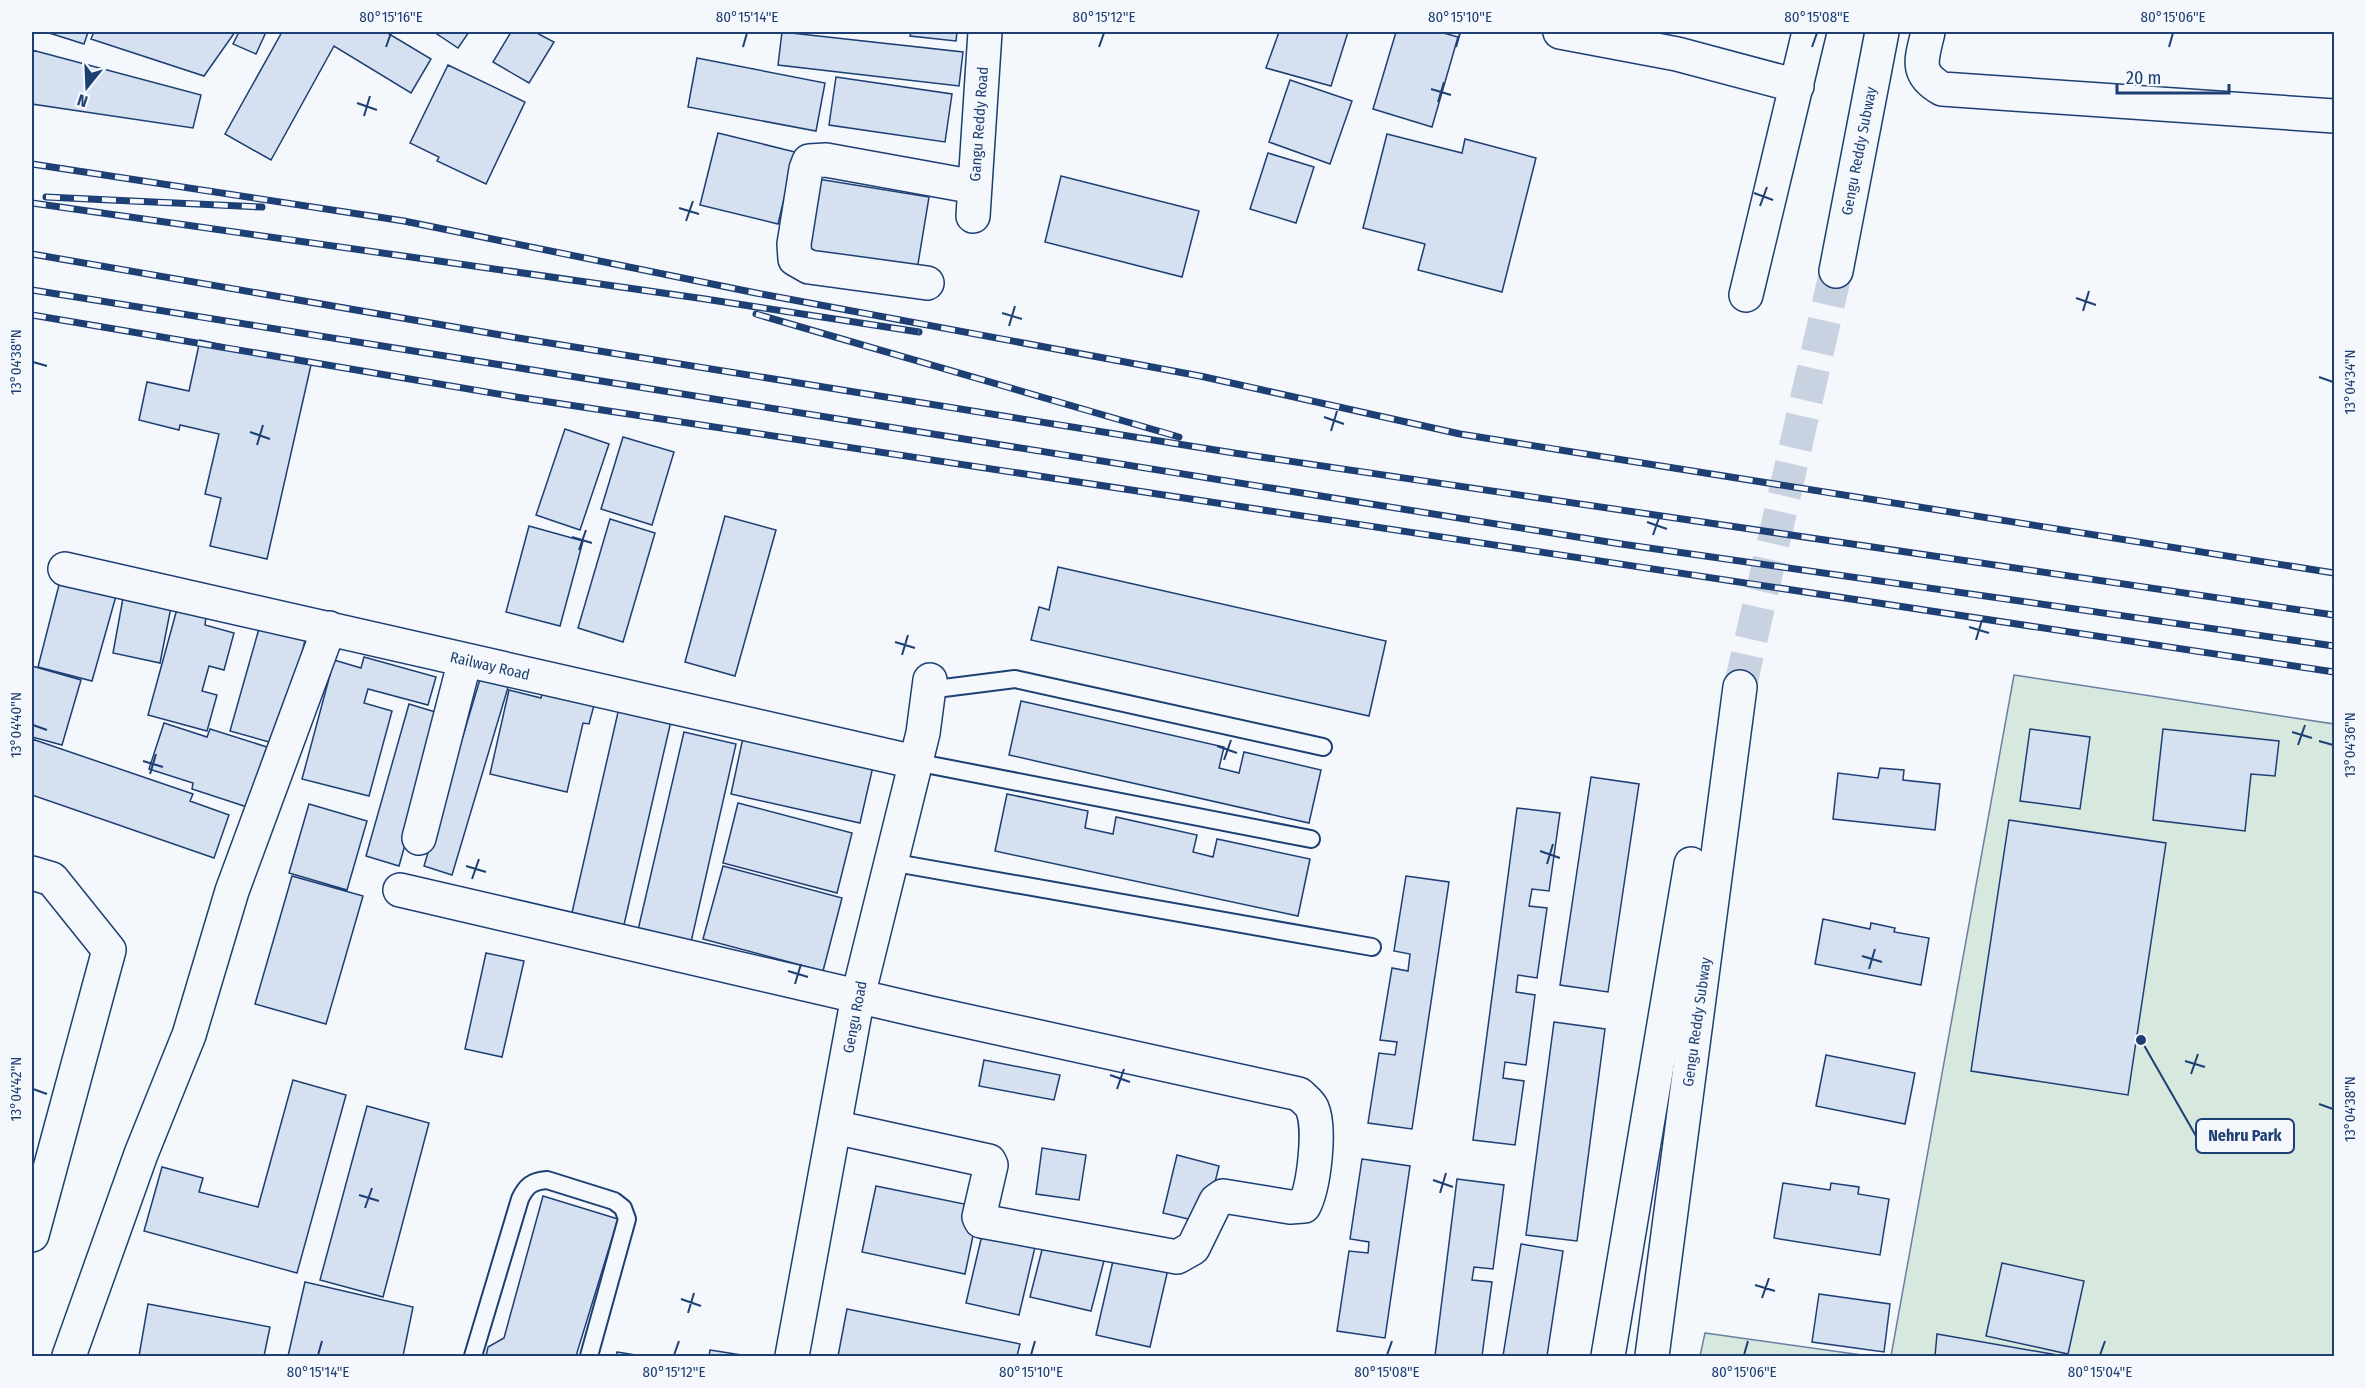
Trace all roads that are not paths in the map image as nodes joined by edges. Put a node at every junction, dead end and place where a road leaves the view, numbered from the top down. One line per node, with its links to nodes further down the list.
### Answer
1 (985, 32): 9 (street, Gangu Reddy Road)
2 (1560, 32): 6 (street)
3 (1809, 32): 6 (street)
4 (1882, 32): 8 (street, Gengu Reddy Subway)
5 (1928, 32): 7 (street)
6 (1797, 86): 10 (street)
7 (2334, 116)
8 (1836, 271)
9 (927, 283)
10 (1746, 295)
11 (65, 569): 12 (street, Railway Road)
12 (329, 628): 13 (street, Railway Road); 28 (street)
13 (465, 660): 17 (street, Railway Road); 18 (street)
14 (929, 685): 16 (lane); 17 (street, Gengu Road)
15 (1740, 687): 33 (street, Gengu Reddy Subway)
16 (1323, 747)
17 (915, 762): 19 (lane); 20 (street, Gengu Road)
18 (419, 838)
19 (1311, 839)
20 (890, 862): 24 (lane); 25 (street, Gengu Road)
21 (1691, 864): 32 (street)
22 (32, 873): 27 (street)
23 (400, 890): 25 (street)
24 (1372, 947)
25 (858, 996): 26 (street, Gengu Road); 26 (street)
26 (834, 1127): 31 (street, Gengu Road)
27 (32, 1235)
28 (69, 1356)
29 (474, 1356): 30 (lane)
30 (589, 1356)
31 (792, 1356)
32 (1608, 1356)
33 (1652, 1356)

